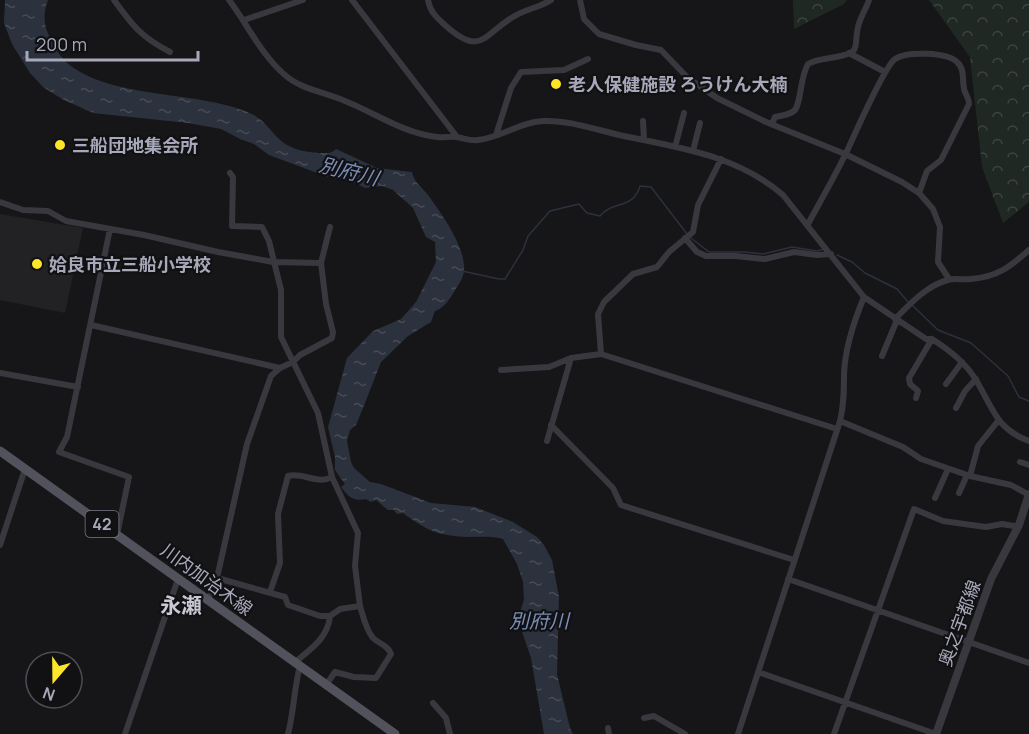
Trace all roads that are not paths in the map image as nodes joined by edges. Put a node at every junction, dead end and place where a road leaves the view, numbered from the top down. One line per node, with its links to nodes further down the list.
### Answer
1 (114, 0): 10 (street)
2 (229, 0): 9 (street)
3 (303, 0): 9 (street)
4 (352, 0): 19 (street)
5 (428, 0): 6 (street)
6 (551, 0)
7 (580, 0): 17 (street)
8 (869, 0): 11 (street)
9 (244, 20): 19 (street)
10 (170, 52)
11 (849, 53): 13 (street); 17 (street)
12 (588, 59): 18 (street)
13 (885, 72): 23 (street); 26 (street)
14 (684, 113): 21 (street)
15 (642, 121): 20 (street)
16 (700, 123): 22 (street)
17 (772, 124): 23 (street)
18 (496, 135): 19 (street); 20 (street)
19 (457, 137)
20 (644, 140): 21 (street)
21 (675, 147): 22 (street)
22 (693, 151): 24 (street)
23 (845, 154): 26 (street); 28 (street)
24 (721, 159): 28 (street); 31 (street)
25 (230, 173): 34 (street)
26 (919, 193): 36 (street)
27 (0, 202): 30 (street)
28 (808, 224): 33 (street)
29 (330, 226): 35 (street)
30 (110, 229): 34 (street); 39 (street)
31 (686, 237): 33 (street); 41 (street)
32 (1029, 250): 36 (street)
33 (831, 254): 37 (street)
34 (273, 262): 35 (street); 44 (street)
35 (321, 263): 44 (street)
36 (949, 279): 38 (street)
37 (864, 297): 38 (street); 54 (street)
38 (896, 320): 40 (street); 42 (street)
39 (91, 325): 46 (street); 51 (street)
40 (932, 339): 45 (street); 52 (street)
41 (601, 354): 43 (street); 57 (street)
42 (882, 356)
43 (571, 358): 47 (street); 56 (street)
44 (293, 362): 46 (street); 66 (street)
45 (962, 362): 49 (street); 50 (street)
46 (280, 368): 74 (street)
47 (501, 370)
48 (0, 373): 51 (street)
49 (975, 379): 53 (street); 55 (street)
50 (946, 384)
51 (78, 387): 71 (street)
52 (916, 398)
53 (956, 408)
54 (840, 421): 57 (street); 64 (street)
55 (998, 422): 59 (street); 65 (street)
56 (551, 425): 58 (street); 73 (street)
57 (837, 429): 73 (street)
58 (547, 441)
59 (1029, 441)
60 (0, 451): 63 (main road, 川内加治木線 / 42)
61 (1020, 462): 62 (street)
62 (1029, 465)
63 (25, 469): 71 (main road, 川内加治木線 / 42); 72 (street)
64 (948, 469): 65 (street); 69 (street)
65 (968, 475): 67 (street); 68 (street)
66 (332, 477): 77 (street); 79 (street)
67 (959, 494)
68 (1029, 494): 70 (street, 奥之宇都線)
69 (935, 498)
70 (1019, 525): 80 (street); 82 (street, 奥之宇都線)
71 (117, 535): 75 (main road, 川内加治木線 / 42)
72 (0, 545)
73 (794, 560): 76 (street)
74 (217, 578): 77 (street); 78 (street)
75 (178, 579): 78 (main road, 川内加治木線 / 42); 90 (street)
76 (788, 579): 80 (street); 85 (street)
77 (270, 592): 81 (street)
78 (208, 600): 84 (main road, 川内加治木線 / 42)
79 (360, 606): 81 (street); 86 (street)
80 (878, 610): 82 (street); 87 (street)
81 (330, 616): 84 (street)
82 (969, 640): 83 (street); 97 (street, 奥之宇都線)
83 (1029, 663)
84 (297, 664): 86 (main road, 川内加治木線 / 42); 91 (street)
85 (758, 672): 87 (street); 95 (street)
86 (326, 685): 92 (main road, 川内加治木線 / 42)
87 (845, 702): 96 (street); 97 (street)
88 (433, 703): 93 (street)
89 (644, 718): 94 (street)
90 (125, 734)
91 (288, 734)
92 (395, 734)
93 (450, 734)
94 (685, 734)
95 (738, 734)
96 (834, 734)
97 (936, 734)

